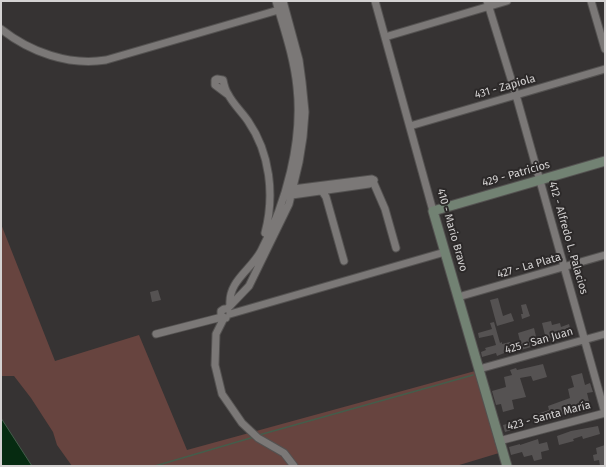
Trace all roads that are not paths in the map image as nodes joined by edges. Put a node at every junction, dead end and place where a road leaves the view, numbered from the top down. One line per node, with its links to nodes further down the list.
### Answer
1 (276, 1): 6 (street)
2 (375, 1): 8 (street, 410 - Mario Bravo)
3 (507, 1): 5 (street)
4 (591, 1): 9 (street)
5 (488, 4): 8 (street); 12 (street, 412 - Alfredo L. Palacios)
6 (282, 6): 7 (street); 17 (street)
7 (1, 29)
8 (385, 37): 13 (street, 410 - Mario Bravo)
9 (605, 49)
10 (605, 69): 12 (street, 431 - Zapiola)
11 (227, 94): 21 (street)
12 (516, 95): 13 (street, 431 - Zapiola); 15 (street, 412 - Alfredo L. Palacios)
13 (410, 126): 18 (street, 410 - Mario Bravo)
14 (605, 161): 15 (street, 429 - Patricios)
15 (540, 180): 18 (street, 429 - Patricios); 24 (street, 412 - Alfredo L. Palacios)
16 (321, 188): 17 (street); 19 (street); 23 (street)
17 (289, 192): 21 (street)
18 (433, 211): 20 (street, 410 - Mario Bravo)
19 (396, 248)
20 (445, 252): 25 (street, 410 - Mario Bravo); 26 (street)
21 (262, 253): 26 (street); 26 (street)
22 (605, 255): 24 (street, 427 - La Plata)
23 (344, 261)
24 (565, 267): 25 (street, 427 - La Plata); 29 (street, 412 - Alfredo L. Palacios)
25 (458, 297): 30 (street, 410 - Mario Bravo)
26 (227, 312): 27 (street); 33 (street)
27 (156, 334)
28 (605, 334): 29 (street, 425 - San Juan)
29 (585, 339): 30 (street, 425 - San Juan); 31 (street, 412 - Alfredo L. Palacios)
30 (479, 369): 32 (street, 410 - Mario Bravo)
31 (605, 413): 32 (street, 423 - Santa María)
32 (499, 441): 34 (street, 410 - Mario Bravo)
33 (294, 466)
34 (507, 466)

